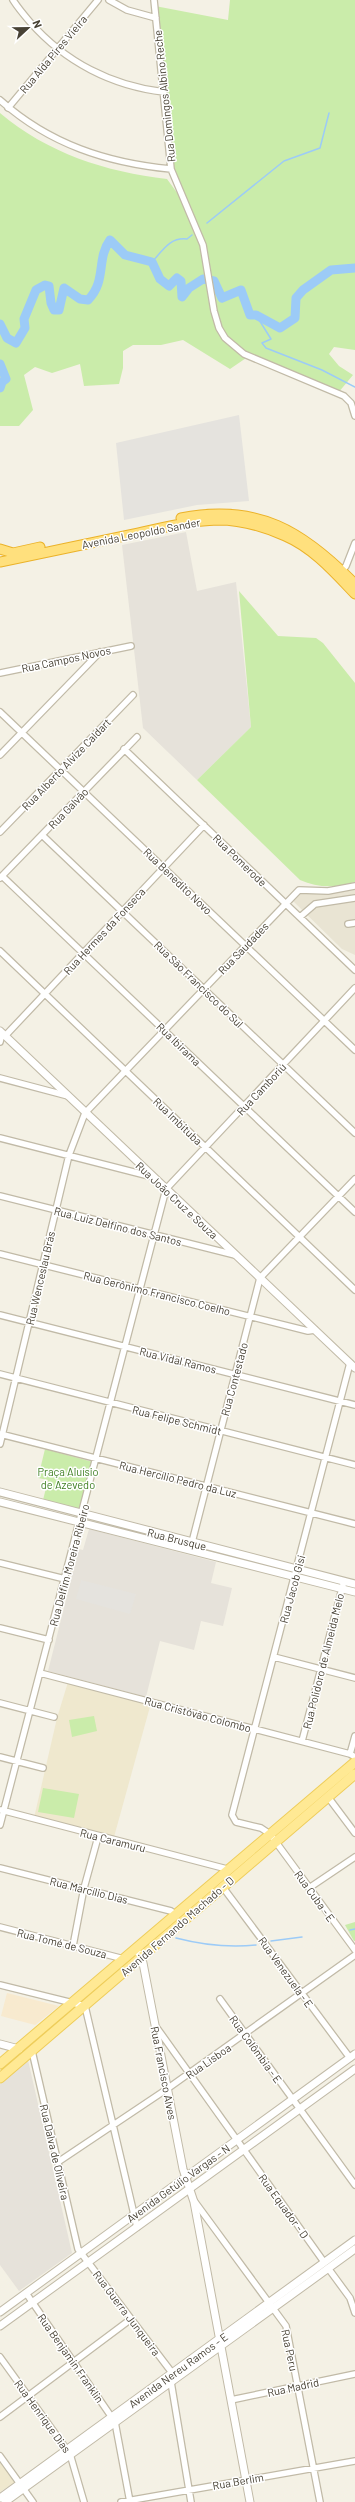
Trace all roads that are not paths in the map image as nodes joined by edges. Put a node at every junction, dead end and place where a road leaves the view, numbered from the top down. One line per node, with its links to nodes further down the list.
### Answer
1 (14, 0): 6 (street)
2 (98, 0): 6 (street, Rua Alda Pires Vieira)
3 (109, 0): 5 (street)
4 (154, 0): 5 (street, Rua Domingos Albino Reche)
5 (156, 18): 7 (street, Rua Domingos Albino Reche)
6 (57, 50): 7 (street); 9 (street, Rua Alda Pires Vieira)
7 (164, 92): 10 (street, Rua Domingos Albino Reche)
8 (0, 100): 9 (street)
9 (8, 108): 10 (street)
10 (171, 169): 11 (street, Rua Domingos Albino Reche)
11 (355, 416)
12 (355, 543): 15 (street)
13 (0, 549): 15 (highway, Avenida Leopoldo Sander)
14 (0, 562): 17 (highway, Avenida Leopoldo Sander)
15 (342, 570): 16 (highway, Avenida Leopoldo Sander)
16 (355, 584)
17 (355, 594)
18 (131, 646): 19 (street, Rua Campos Novos)
19 (100, 652): 20 (street, Rua Campos Novos); 23 (street)
20 (0, 673)
21 (133, 695): 27 (street, Rua Alberto Alvize Caldart)
22 (0, 712): 23 (street, Rua Benedito Novo)
23 (22, 733): 26 (street); 27 (street, Rua Benedito Novo)
24 (137, 737): 25 (street, Rua Galvão)
25 (124, 750): 28 (street, Rua Galvão); 29 (street, Rua Pomerode)
26 (0, 755)
27 (61, 770): 28 (street, Rua Benedito Novo); 30 (street, Rua Alberto Alvize Caldart)
28 (84, 792): 31 (street, Rua Galvão); 32 (street, Rua Benedito Novo)
29 (204, 825): 32 (street, Rua Hermes da Fonseca); 36 (street, Rua Pomerode)
30 (0, 832)
31 (42, 835): 33 (street, Rua Galvão); 37 (street, Rua São Francisco do Sul)
32 (164, 868): 37 (street, Rua Hermes da Fonseca); 41 (street, Rua Benedito Novo)
33 (1, 877): 43 (street, Rua Ibirama)
34 (355, 886): 36 (street, Rua Saudades)
35 (355, 898): 38 (street)
36 (286, 903): 38 (street, Rua Pomerode); 41 (street, Rua Saudades)
37 (122, 911): 43 (street, Rua Hermes da Fonseca); 46 (street, Rua São Francisco do Sul)
38 (300, 918): 44 (street, Rua Pomerode)
39 (355, 923): 40 (street)
40 (348, 924)
41 (246, 945): 46 (street, Rua Saudades); 48 (street, Rua Benedito Novo)
42 (0, 951): 47 (street, Rua Imbituba)
43 (83, 953): 47 (street, Rua Hermes da Fonseca); 49 (street, Rua Ibirama)
44 (355, 970)
45 (355, 988): 48 (street, Rua Camboriú)
46 (204, 989): 49 (street, Rua Saudades); 53 (street, Rua São Francisco do Sul)
47 (44, 994): 50 (street, Rua Hermes da Fonseca); 54 (street, Rua Imbituba)
48 (325, 1021): 52 (street, Rua Benedito Novo); 53 (street, Rua Camboriú)
49 (164, 1030): 54 (street, Rua Saudades); 57 (street, Rua Ibirama)
50 (2, 1033): 51 (street); 56 (street, Rua João Cruz e Souza)
51 (0, 1042)
52 (355, 1050)
53 (283, 1065): 57 (street, Rua Camboriú); 59 (street, Rua São Francisco do Sul)
54 (125, 1070): 58 (street, Rua Saudades); 61 (street, Rua Imbituba)
55 (0, 1078): 56 (street)
56 (68, 1096): 58 (street, Rua João Cruz e Souza)
57 (244, 1106): 61 (street, Rua Camboriú); 67 (street, Rua Ibirama)
58 (85, 1113): 62 (street, Rua Wenceslau Brás); 63 (street, Rua João Cruz e Souza)
59 (355, 1133)
60 (0, 1138): 62 (street)
61 (206, 1148): 65 (street, Rua Camboriú); 71 (street, Rua Imbituba)
62 (69, 1155): 63 (street); 68 (street, Rua Wenceslau Brás)
63 (153, 1177): 65 (street, Rua João Cruz e Souza)
64 (355, 1179): 67 (street)
65 (166, 1189): 70 (street, Rua Delfim Moreira Ribeiro); 73 (street, Rua João Cruz e Souza)
66 (0, 1196): 68 (street, Rua Luiz Delfino dos Santos)
67 (338, 1196): 69 (street, Rua Ibirama); 71 (street)
68 (56, 1210): 70 (street, Rua Luiz Delfino dos Santos); 74 (street, Rua Wenceslau Brás)
69 (355, 1212)
70 (154, 1236): 73 (street, Rua Luiz Delfino dos Santos); 76 (street, Rua Delfim Moreira Ribeiro)
71 (300, 1237): 75 (street); 77 (street, Rua Imbituba)
72 (0, 1254): 74 (street, Rua Gerônimo Francisco Coelho)
73 (235, 1255): 75 (street, Rua João Cruz e Souza)
74 (43, 1265): 76 (street, Rua Gerônimo Francisco Coelho); 80 (street, Rua Wenceslau Brás)
75 (260, 1278): 79 (street, Rua Contestado); 81 (street, Rua João Cruz e Souza)
76 (140, 1289): 79 (street, Rua Gerônimo Francisco Coelho); 82 (street, Rua Delfim Moreira Ribeiro)
77 (355, 1290)
78 (0, 1314): 80 (street, Rua Vidal Ramos)
79 (250, 1317): 81 (street, Rua Gerônimo Francisco Coelho); 85 (street, Rua Contestado)
80 (29, 1322): 82 (street, Rua Vidal Ramos); 86 (street, Rua Wenceslau Brás)
81 (315, 1330): 83 (street, Rua João Cruz e Souza)
82 (126, 1346): 85 (street, Rua Vidal Ramos); 88 (street, Rua Delfim Moreira Ribeiro)
83 (353, 1363): 87 (street, Rua Jacob Gisi)
84 (0, 1374): 86 (street, Rua Felipe Schmidt)
85 (235, 1374): 87 (street, Rua Vidal Ramos); 90 (street, Rua Contestado)
86 (15, 1378): 88 (street, Rua Felipe Schmidt); 91 (street, Rua Wenceslau Brás)
87 (340, 1401): 89 (street, Rua Vidal Ramos); 94 (street, Rua Jacob Gisi)
88 (111, 1403): 90 (street, Rua Felipe Schmidt); 93 (street, Rua Delfim Moreira Ribeiro)
89 (355, 1405)
90 (221, 1431): 94 (street, Rua Felipe Schmidt); 96 (street, Rua Contestado)
91 (1, 1434): 92 (street, Rua Wenceslau Brás); 93 (street, Rua Hercílio Pedro da Luz)
92 (0, 1444)
93 (96, 1458): 96 (street, Rua Hercílio Pedro da Luz); 100 (street, Rua Delfim Moreira Ribeiro)
94 (326, 1458): 95 (street, Rua Felipe Schmidt); 99 (street, Rua Jacob Gisi)
95 (355, 1465)
96 (206, 1486): 99 (street, Rua Hercílio Pedro da Luz); 102 (street, Rua Contestado)
97 (0, 1492): 100 (street, Rua Brusque)
98 (0, 1502): 100 (street, Rua Brusque)
99 (312, 1513): 101 (street, Rua Hercílio Pedro da Luz); 104 (street, Rua Jacob Gisi)
100 (81, 1518): 102 (street, Rua Brusque); 105 (street, Rua Delfim Moreira Ribeiro)
101 (355, 1524)
102 (190, 1546): 104 (street, Rua Brusque)
103 (0, 1562): 105 (street)
104 (296, 1573): 106 (street, Rua Brusque); 108 (street, Rua Brusque); 112 (street, Rua Jacob Gisi)
105 (65, 1579): 111 (street, Rua Delfim Moreira Ribeiro)
106 (344, 1581): 107 (street, Rua Brusque); 108 (street, Rua Polidoro de Almeida Melo)
107 (355, 1584)
108 (342, 1589): 109 (street, Rua Brusque); 113 (street, Rua Polidoro de Almeida Melo)
109 (355, 1592)
110 (0, 1628): 111 (street)
111 (49, 1640): 114 (street, Rua Delfim Moreira Ribeiro)
112 (274, 1657): 113 (street); 119 (street, Rua Jacob Gisi)
113 (321, 1670): 115 (street); 121 (street, Rua Polidoro de Almeida Melo)
114 (40, 1673): 117 (street, Rua Delfim Moreira Ribeiro); 119 (street, Rua Cristóvão Colombo)
115 (355, 1678)
116 (0, 1703): 117 (street)
117 (28, 1710): 118 (street); 124 (street, Rua Delfim Moreira Ribeiro)
118 (54, 1717)
119 (254, 1729): 121 (street, Rua Cristóvão Colombo); 132 (street, Rua Jacob Gisi)
120 (355, 1736): 123 (street)
121 (302, 1741): 123 (street, Rua Cristóvão Colombo)
122 (0, 1757): 124 (street)
123 (353, 1758): 132 (main road, Avenida Fernando Machado - D)
124 (16, 1761): 125 (street); 128 (street, Rua Delfim Moreira Ribeiro)
125 (43, 1768)
126 (355, 1774): 127 (main road, Avenida Fernando Machado - D)
127 (328, 1797): 130 (street); 132 (main road, Avenida Fernando Machado - D)
128 (2, 1810): 129 (street, Rua Delfim Moreira Ribeiro); 131 (street, Rua Caramuru)
129 (0, 1825)
130 (355, 1833)
131 (98, 1836): 135 (street, Rua Caramuru); 137 (street)
132 (272, 1838): 135 (main road, Avenida Fernando Machado - D); 136 (main road, Avenida Fernando Machado - D); 138 (street, Rua Cuba - E)
133 (355, 1857): 138 (street)
134 (0, 1868): 137 (street, Rua Marcílio Dias)
135 (227, 1869): 139 (main road, Avenida Fernando Machado - D)
136 (222, 1886): 139 (main road, Avenida Fernando Machado - D); 147 (street, Rua Venezuela - E)
137 (84, 1888): 139 (street, Rua Marcílio Dias); 141 (street)
138 (309, 1888): 142 (street, Rua Cuba - E)
139 (179, 1918): 143 (main road, Avenida Fernando Machado - D)
140 (0, 1927): 141 (street, Rua Tomé de Souza)
141 (73, 1946): 145 (street, Rua Tomé de Souza)
142 (355, 1950)
143 (138, 1953): 145 (main road, Avenida Fernando Machado - D); 150 (main road, Avenida Fernando Machado - D); 151 (street, Rua Francisco Alves)
144 (355, 1955): 147 (street, Rua Lisboa)
145 (124, 1959): 149 (main road, Avenida Fernando Machado - D)
146 (0, 1985): 149 (street)
147 (301, 1994): 152 (street, Rua Lisboa); 156 (street, Rua Venezuela - E)
148 (220, 1999): 152 (street, Rua Colômbia - E)
149 (73, 2002): 150 (street); 154 (main road, Avenida Fernando Machado - D)
150 (85, 2006): 155 (main road, Avenida Fernando Machado - D); 165 (street)
151 (155, 2027): 160 (street, Rua Equador - D); 162 (street, Rua Francisco Alves)
152 (246, 2034): 160 (street, Rua Lisboa); 163 (street, Rua Colômbia - E)
153 (0, 2044): 154 (street)
154 (19, 2049): 157 (main road, Avenida Fernando Machado - D)
155 (32, 2051): 161 (main road, Avenida Fernando Machado - D); 168 (street, Rua Dalva de Oliveira)
156 (352, 2056): 158 (street); 163 (street, Avenida Getúlio Vargas - N)
157 (0, 2064)
158 (355, 2066)
159 (355, 2069): 164 (street, Avenida Getúlio Vargas - N)
160 (189, 2074): 162 (street, Rua Lisboa); 166 (street, Rua Equador - D)
161 (0, 2078)
162 (167, 2089): 165 (street, Rua Lisboa); 169 (street, Rua Francisco Alves)
163 (292, 2100): 164 (street, Rua Colômbia - E); 166 (street, Avenida Getúlio Vargas - N)
164 (300, 2109): 167 (street, Avenida Getúlio Vargas - N); 170 (street, Rua Colômbia - E)
165 (112, 2126): 168 (street, Rua Lisboa); 173 (street)
166 (237, 2140): 167 (street, Rua Equador - D); 169 (street, Avenida Getúlio Vargas - N)
167 (244, 2150): 171 (street, Avenida Getúlio Vargas - N); 179 (street, Rua Equador - D)
168 (58, 2162): 177 (street, Rua Dalva de Oliveira)
169 (185, 2178): 171 (street, Rua Francisco Alves); 173 (street, Avenida Getúlio Vargas - N)
170 (355, 2185)
171 (190, 2188): 172 (street, Rua Francisco Alves); 174 (street, Avenida Getúlio Vargas - N)
172 (194, 2202): 182 (street, Rua Peru); 187 (street, Rua Francisco Alves)
173 (133, 2215): 174 (street); 177 (street, Avenida Getúlio Vargas - N)
174 (136, 2227): 178 (street, Avenida Getúlio Vargas - N)
175 (355, 2240): 179 (street, Avenida Nereu Ramos - E)
176 (355, 2249): 179 (street, Avenida Nereu Ramos - E)
177 (81, 2253): 178 (street, Rua Guerra Junqueira); 180 (street, Avenida Getúlio Vargas - N)
178 (88, 2262): 181 (street, Avenida Getúlio Vargas - N); 185 (street, Rua Guerra Junqueira)
179 (326, 2265): 182 (street, Avenida Nereu Ramos - E); 184 (street, Rua Equador - D)
180 (26, 2293): 181 (street, Rua Benjamin Franklin); 183 (street, Avenida Getúlio Vargas - N)
181 (32, 2303): 186 (street, Avenida Getúlio Vargas - N); 190 (street, Rua Benjamin Franklin)
182 (271, 2306): 187 (street, Avenida Nereu Ramos - E); 194 (street, Rua Peru)
183 (0, 2312)
184 (355, 2313)
185 (131, 2319): 190 (street); 191 (street, Rua Guerra Junqueira)
186 (0, 2326)
187 (221, 2342): 189 (street, Avenida Nereu Ramos - E); 196 (street, Rua Francisco Alves)
188 (0, 2357): 195 (street, Rua Henrique Dias)
189 (194, 2361): 191 (street, Avenida Nereu Ramos - E); 193 (street, Avenida Nereu Ramos - E)
190 (73, 2362): 195 (street); 198 (street, Rua Benjamin Franklin)
191 (173, 2374): 193 (street); 198 (street, Avenida Nereu Ramos - E)
192 (355, 2374): 194 (street, Rua Madrid)
193 (171, 2382): 198 (street, Avenida Nereu Ramos - E); 205 (street)
194 (297, 2386): 196 (street, Rua Madrid); 202 (street, Rua Peru)
195 (28, 2396): 197 (street); 199 (street, Rua Henrique Dias)
196 (231, 2400): 203 (street, Rua Francisco Alves)
197 (0, 2417)
198 (113, 2420): 199 (street, Avenida Nereu Ramos - E); 207 (street)
199 (69, 2452): 204 (street, Avenida Nereu Ramos - E); 210 (street, Rua Henrique Dias)
200 (0, 2456): 204 (street)
201 (355, 2461): 202 (street, Rua Berlim)
202 (314, 2468): 203 (street, Rua Berlim); 214 (street, Rua Peru)
203 (246, 2480): 205 (street, Rua Berlim); 213 (street, Rua Francisco Alves)
204 (22, 2486): 206 (street, Avenida Nereu Ramos - E); 208 (street, Avenida Nereu Ramos - E); 209 (street)
205 (189, 2490): 207 (street, Rua Berlim); 212 (street)
206 (0, 2498)
207 (130, 2501): 211 (street, Rua Berlim)
208 (5, 2502)
209 (33, 2502)
210 (84, 2502)
211 (121, 2502)
212 (191, 2502)
213 (250, 2502)
214 (320, 2502)

